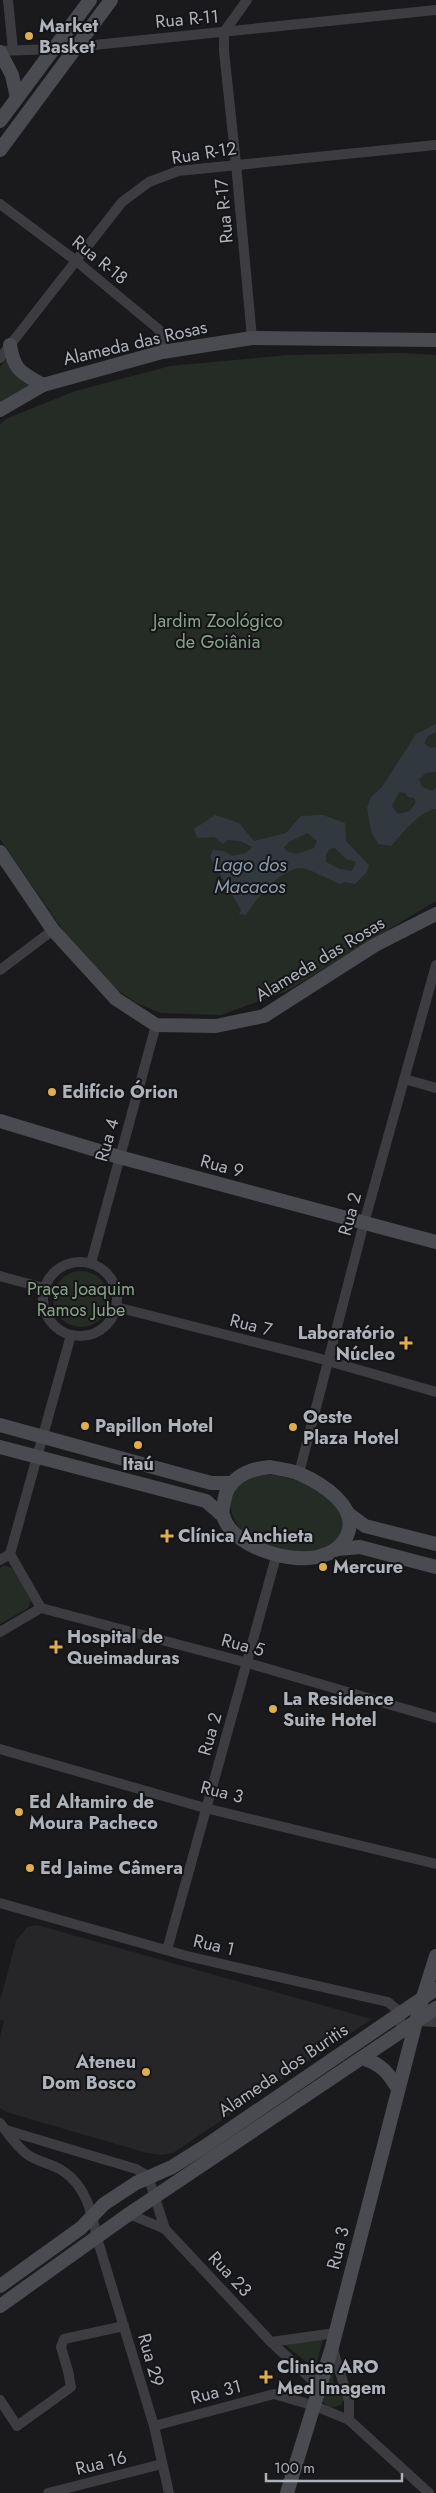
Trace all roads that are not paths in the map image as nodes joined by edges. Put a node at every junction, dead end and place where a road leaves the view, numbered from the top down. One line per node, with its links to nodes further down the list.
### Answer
1 (8, 0): 9 (street)
2 (90, 0): 8 (main road)
3 (111, 0): 7 (main road)
4 (247, 0): 6 (street)
5 (436, 10): 6 (street, Rua R-11)
6 (224, 32): 7 (street, Rua R-11); 14 (street, Rua R-17)
7 (77, 46): 8 (street, Rua R-11); 13 (main road)
8 (55, 48): 9 (street, Rua R-11); 10 (main road)
9 (4, 51): 10 (main road)
10 (17, 98): 11 (main road)
11 (0, 121)
12 (436, 145): 14 (street, Rua R-12)
13 (0, 150)
14 (236, 164): 16 (street, Rua R-12); 17 (street, Rua R-17)
15 (0, 204): 16 (street, Rua R-18)
16 (76, 260): 19 (street, Rua R-12); 20 (street, Rua R-18)
17 (252, 338): 18 (main road, Alameda das Rosas); 20 (main road, Alameda das Rosas)
18 (436, 340)
19 (10, 345): 21 (street, Rua R-12); 22 (main road)
20 (162, 352): 22 (main road, Alameda das Rosas)
21 (0, 358)
22 (43, 384): 23 (main road, Alameda das Rosas)
23 (0, 410)
24 (0, 852): 26 (main road)
25 (436, 914): 29 (main road, Alameda das Rosas)
26 (53, 930): 28 (street); 29 (main road)
27 (436, 965): 30 (street, Rua 2)
28 (0, 970)
29 (156, 1026): 33 (street, Rua 4)
30 (404, 1079): 31 (street); 34 (street, Rua 2)
31 (436, 1088)
32 (0, 1121): 33 (main road, Rua 9)
33 (119, 1157): 34 (main road, Rua 9); 36 (street, Rua 4)
34 (364, 1223): 35 (main road, Rua 9); 41 (street, Rua 2)
35 (436, 1242)
36 (91, 1263): 38 (street); 39 (street)
37 (0, 1276): 38 (street)
38 (44, 1288): 40 (street)
39 (116, 1308): 40 (street); 41 (street, Rua 7)
40 (71, 1335): 44 (street)
41 (328, 1361): 42 (street, Rua 7); 48 (street, Rua 2)
42 (436, 1392)
43 (0, 1425): 44 (main road)
44 (43, 1436): 46 (street); 47 (main road)
45 (0, 1448): 46 (main road)
46 (37, 1457): 49 (main road); 55 (street)
47 (136, 1463): 49 (main road); 50 (main road)
48 (299, 1473): 50 (main road); 52 (main road)
49 (131, 1483): 51 (main road)
50 (230, 1483): 51 (main road)
51 (222, 1514): 56 (main road)
52 (349, 1514): 53 (main road); 54 (main road)
53 (436, 1544)
54 (338, 1549): 56 (main road); 58 (main road)
55 (10, 1554): 57 (street); 59 (street)
56 (276, 1557): 61 (street, Rua 2)
57 (0, 1560)
58 (436, 1567)
59 (41, 1608): 60 (street); 61 (street, Rua 5)
60 (0, 1632)
61 (248, 1662): 62 (street, Rua 5); 64 (street, Rua 2)
62 (436, 1718)
63 (0, 1749): 64 (street, Rua 3)
64 (205, 1808): 65 (street, Rua 3); 67 (street, Rua 2)
65 (436, 1864)
66 (0, 1903): 67 (street, Rua 1)
67 (167, 1950): 72 (street, Rua 1)
68 (436, 1956): 71 (main road, Rua 3)
69 (436, 1989): 71 (main road, Alameda dos Buritis)
70 (436, 2008): 71 (main road, Alameda dos Buritis)
71 (419, 2010): 72 (main road, Alameda dos Buritis); 73 (street); 74 (main road, Alameda dos Buritis); 76 (main road, Rua 3)
72 (400, 2012): 74 (street); 80 (main road, Alameda dos Buritis)
73 (436, 2022)
74 (401, 2031): 75 (main road, Alameda dos Buritis)
75 (362, 2058): 76 (main road); 81 (main road, Alameda dos Buritis)
76 (398, 2090): 89 (main road, Rua 3)
77 (2, 2126): 78 (street); 79 (street)
78 (35, 2138): 79 (street); 80 (street)
79 (29, 2156): 83 (street)
80 (148, 2176): 81 (street); 83 (main road, Alameda dos Buritis)
81 (155, 2197): 82 (main road, Alameda dos Buritis); 84 (street, Rua 23)
82 (129, 2214): 84 (street, Rua 23); 85 (main road, Alameda dos Buritis)
83 (93, 2215): 85 (street); 86 (main road, Alameda dos Buritis)
84 (165, 2229): 90 (street, Rua 23)
85 (97, 2238): 87 (main road, Alameda dos Buritis); 88 (street, Rua 29)
86 (0, 2286)
87 (0, 2306)
88 (124, 2326): 93 (street); 96 (street, Rua 29)
89 (336, 2333): 90 (street); 91 (main road, Rua 3)
90 (271, 2342): 92 (street, Rua 23)
91 (332, 2347): 92 (main road, Rua 3); 95 (street)
92 (323, 2381): 94 (main road, Rua 3)
93 (0, 2400)
94 (315, 2406): 95 (street); 96 (street, Rua 31); 100 (main road, Rua 3)
95 (349, 2420): 101 (street)
96 (154, 2426): 97 (street, Rua 29)
97 (162, 2464): 98 (street, Rua 16); 99 (street, Rua 29)
98 (48, 2493)
99 (169, 2493)
100 (288, 2493)
101 (429, 2493)

